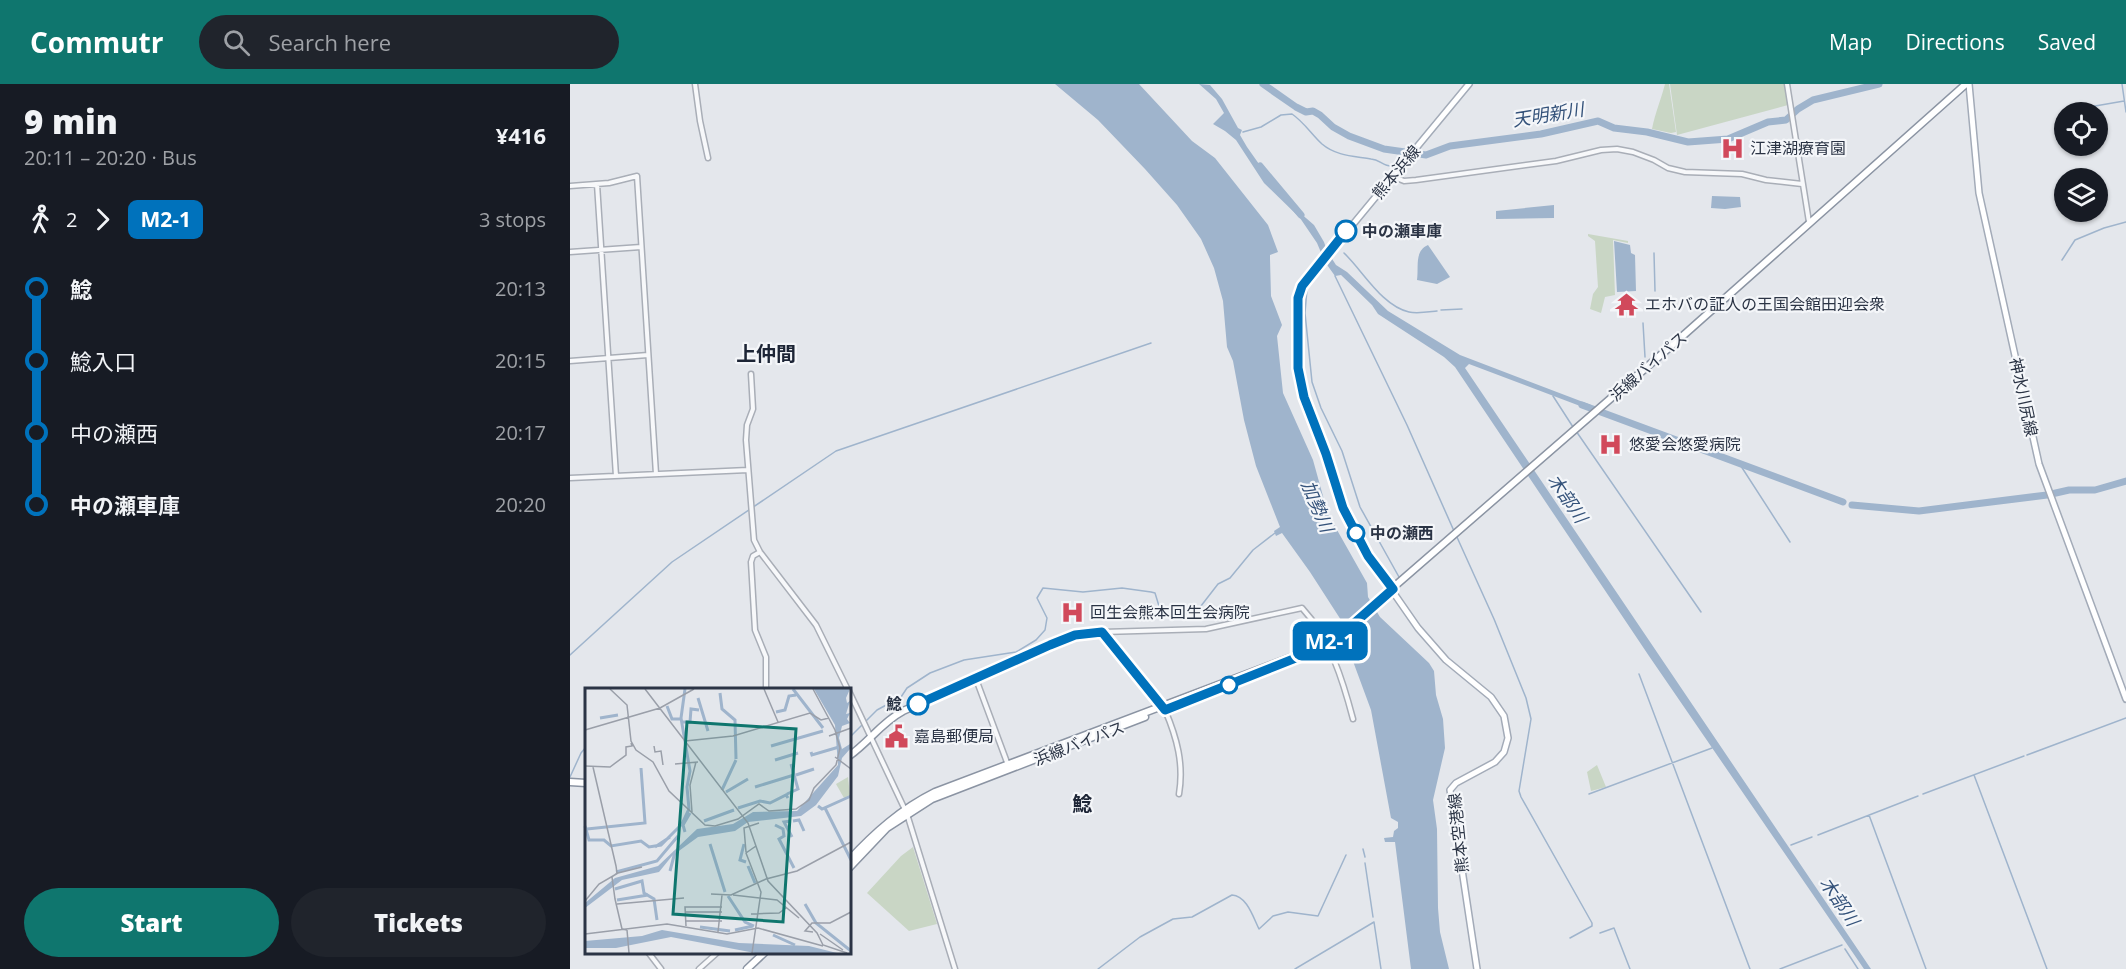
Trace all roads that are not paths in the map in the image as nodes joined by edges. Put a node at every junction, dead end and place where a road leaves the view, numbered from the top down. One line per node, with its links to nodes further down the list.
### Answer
1 (694, 84): 5 (street)
2 (1468, 84): 6 (main road, 熊本浜線)
3 (1787, 84): 8 (street)
4 (1968, 84): 10 (highway, 浜線バイパス); 30 (main road, 神水川尻線)
5 (708, 158)
6 (1394, 177): 8 (street); 23 (main road, 熊本浜線)
7 (597, 184): 9 (street); 11 (street); 12 (street)
8 (1802, 184): 10 (street)
9 (570, 186)
10 (1809, 223): 23 (highway, 浜線バイパス)
11 (641, 248): 12 (street); 14 (street)
12 (601, 250): 13 (street); 15 (street)
13 (570, 252)
14 (648, 355): 15 (street); 19 (street)
15 (609, 358): 16 (street); 20 (street)
16 (570, 361)
17 (751, 374): 18 (street)
18 (748, 470): 19 (street); 22 (street)
19 (656, 474): 20 (street)
20 (616, 476): 21 (street)
21 (570, 478)
22 (760, 552): 27 (street); 28 (street)
23 (1391, 591): 25 (highway, 浜線バイパス); 51 (main road, 熊本空港線)
24 (1102, 632): 25 (street); 26 (highway); 31 (highway)
25 (1322, 646): 31 (highway, 浜線バイパス); 32 (street)
26 (976, 679): 33 (highway); 35 (street)
27 (766, 688)
28 (848, 688)
29 (850, 693): 33 (street)
30 (2126, 699)
31 (1164, 708): 35 (highway, 浜線バイパス); 38 (street)
32 (1353, 719)
33 (870, 738): 34 (highway); 39 (street)
34 (850, 755)
35 (1009, 767): 39 (highway, 浜線バイパス)
36 (570, 782): 37 (highway)
37 (585, 783)
38 (1179, 794)
39 (906, 811): 40 (highway, 浜線バイパス); 41 (highway, 浜線バイパス); 50 (street)
40 (850, 859)
41 (850, 867)
42 (650, 954): 46 (street)
43 (716, 954): 47 (street)
44 (763, 954): 48 (highway)
45 (769, 954): 49 (highway)
46 (661, 969)
47 (699, 969)
48 (747, 969)
49 (753, 969)
50 (955, 969)
51 (1477, 969)

